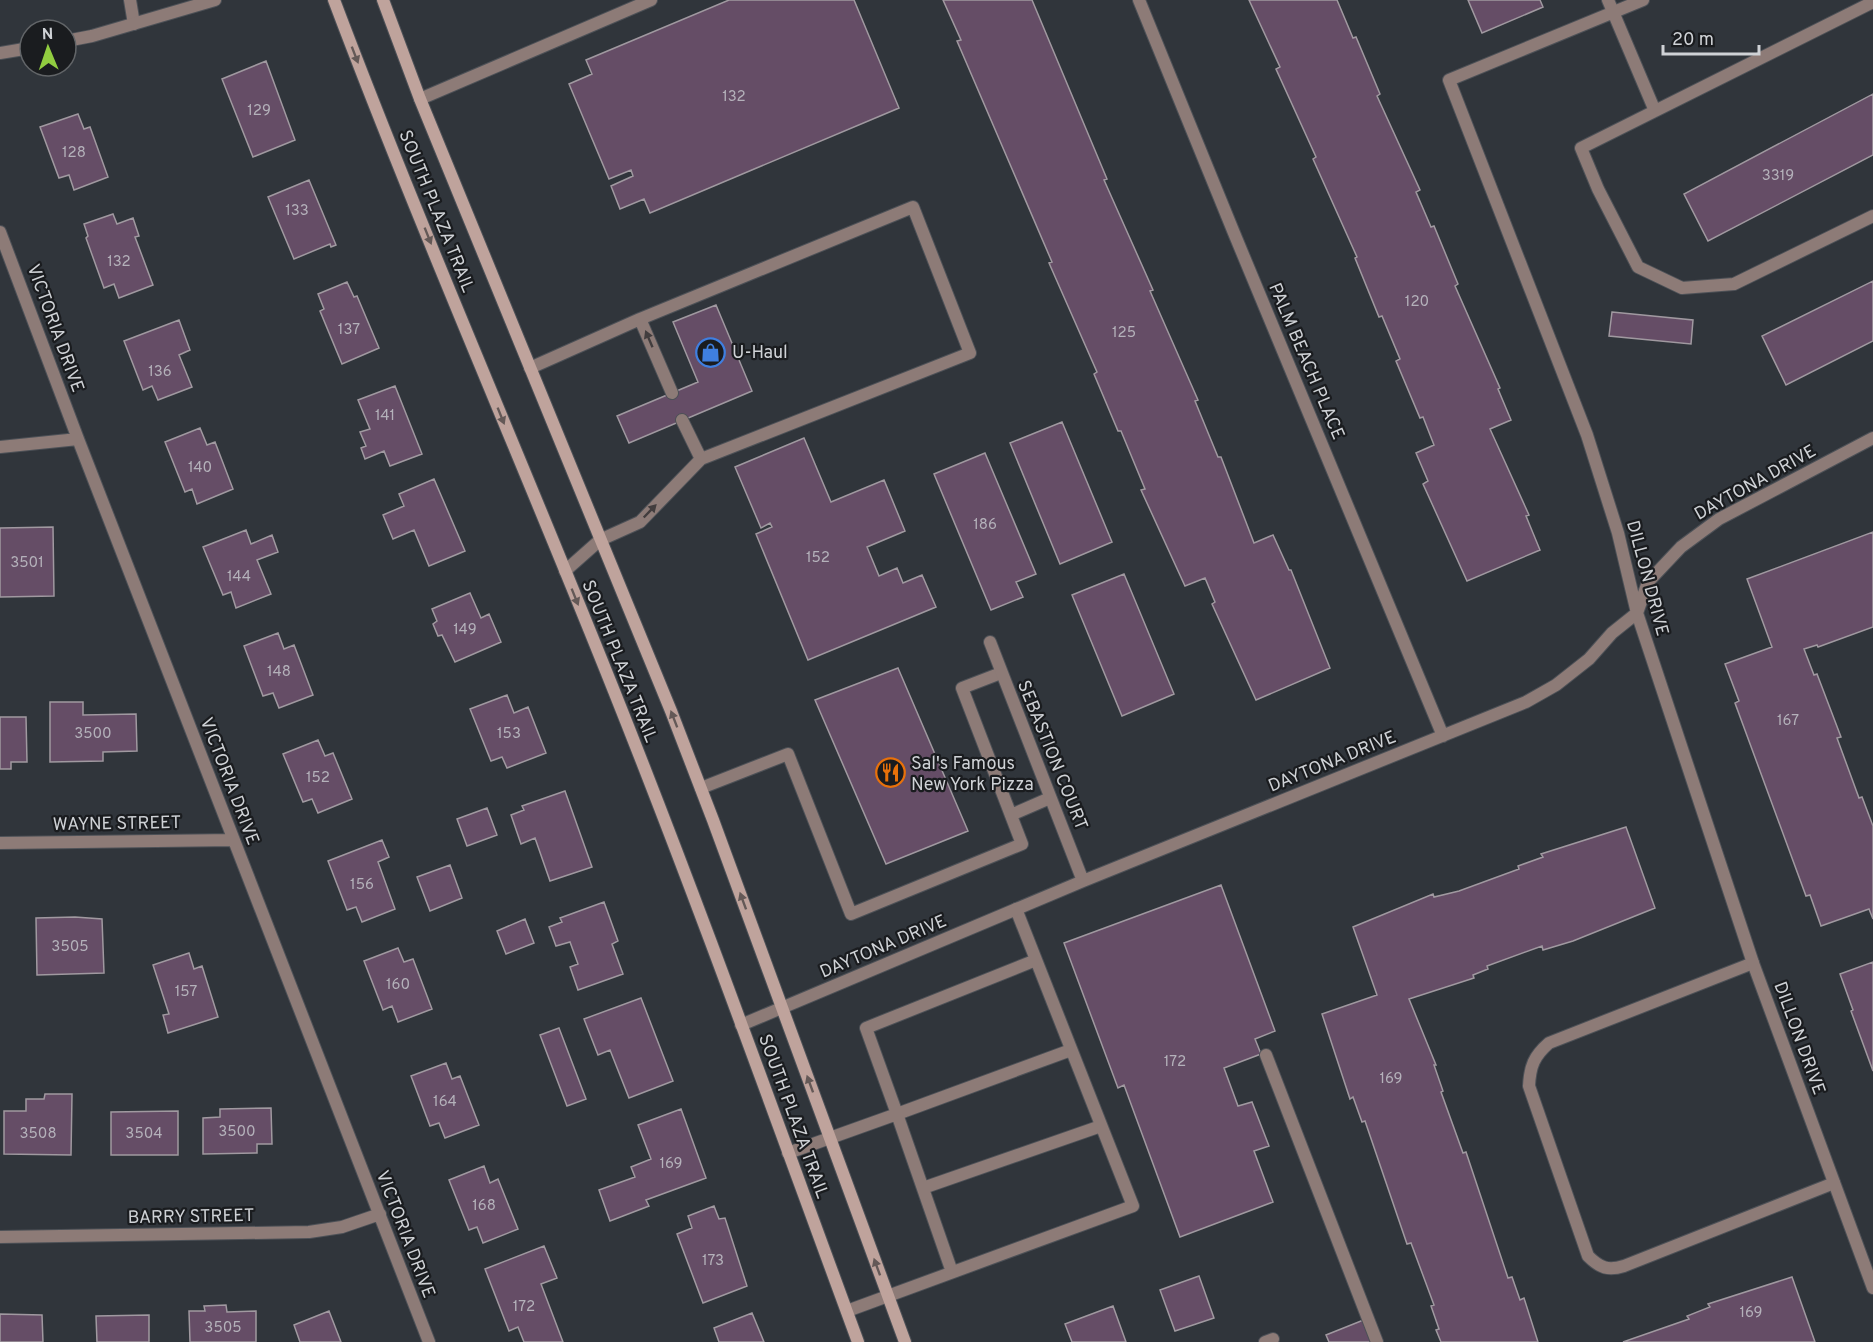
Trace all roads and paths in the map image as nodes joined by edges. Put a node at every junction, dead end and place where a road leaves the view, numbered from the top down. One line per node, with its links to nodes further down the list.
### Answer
1 (130, 0): 11 (street)
2 (215, 0): 11 (street)
3 (334, 0): 28 (main road, SOUTH PLAZA TRAIL, one-way to 28)
4 (383, 0): 15 (main road, SOUTH PLAZA TRAIL)
5 (651, 0): 15 (street)
6 (1140, 0): 32 (street, PALM BEACH PLACE)
7 (1608, 0): 10 (street)
8 (1643, 0): 10 (street, DILLON DRIVE)
9 (1873, 2): 16 (street)
10 (1613, 13): 16 (street); 29 (street, DILLON DRIVE)
11 (134, 24): 12 (street)
12 (78, 38)
13 (18, 50): 14 (street)
14 (0, 53)
15 (420, 99): 20 (main road, SOUTH PLAZA TRAIL)
16 (1654, 111): 17 (street)
17 (1873, 216)
18 (0, 232): 24 (street, VICTORIA DRIVE)
19 (640, 319): 20 (street); 21 (street, one-way to 19); 26 (street)
20 (530, 368): 27 (main road, SOUTH PLAZA TRAIL)
21 (672, 393)
22 (682, 420): 26 (street)
23 (1873, 438): 29 (street, DAYTONA DRIVE)
24 (78, 439): 25 (street); 36 (street, VICTORIA DRIVE)
25 (0, 447)
26 (701, 459): 27 (street, one-way to 26)
27 (600, 540): 28 (street); 33 (main road, SOUTH PLAZA TRAIL, one-way to 27)
28 (565, 571): 43 (main road, SOUTH PLAZA TRAIL, one-way to 43)
29 (1637, 613): 32 (street, DAYTONA DRIVE); 41 (street, DILLON DRIVE)
30 (990, 642): 31 (street, SEBASTION COURT)
31 (1001, 673): 34 (street, SEBASTION COURT); 35 (street)
32 (1443, 736): 38 (street, DAYTONA DRIVE)
33 (701, 788): 35 (street); 42 (main road, SOUTH PLAZA TRAIL, one-way to 33)
34 (1050, 798): 35 (street); 38 (street, SEBASTION COURT)
35 (1011, 815)
36 (234, 840): 37 (street, WAYNE STREET); 52 (street, VICTORIA DRIVE)
37 (0, 843)
38 (1083, 882): 39 (street, DAYTONA DRIVE)
39 (1016, 909): 40 (street); 42 (street, DAYTONA DRIVE)
40 (1036, 960): 44 (street); 46 (street)
41 (1753, 963): 50 (street, DILLON DRIVE); 50 (street)
42 (782, 1008): 43 (street, DAYTONA DRIVE); 48 (main road, SOUTH PLAZA TRAIL, one-way to 42)
43 (741, 1025): 49 (main road, SOUTH PLAZA TRAIL)
44 (1071, 1050): 46 (street); 47 (street)
45 (1266, 1055): 61 (street)
46 (897, 1113): 48 (street); 51 (street)
47 (1101, 1126): 51 (street); 54 (street)
48 (829, 1137): 49 (street); 56 (main road, SOUTH PLAZA TRAIL, one-way to 48)
49 (788, 1153): 57 (main road, SOUTH PLAZA TRAIL)
50 (1834, 1183): 55 (street, DILLON DRIVE)
51 (923, 1188): 54 (street)
52 (380, 1214): 53 (street, BARRY STREET); 58 (street, VICTORIA DRIVE)
53 (0, 1237)
54 (952, 1272): 56 (street)
55 (1873, 1288)
56 (888, 1296): 57 (street); 60 (main road, SOUTH PLAZA TRAIL)
57 (847, 1311): 59 (main road, SOUTH PLAZA TRAIL)
58 (429, 1342)
59 (858, 1342)
60 (905, 1342)
61 (1377, 1342)

